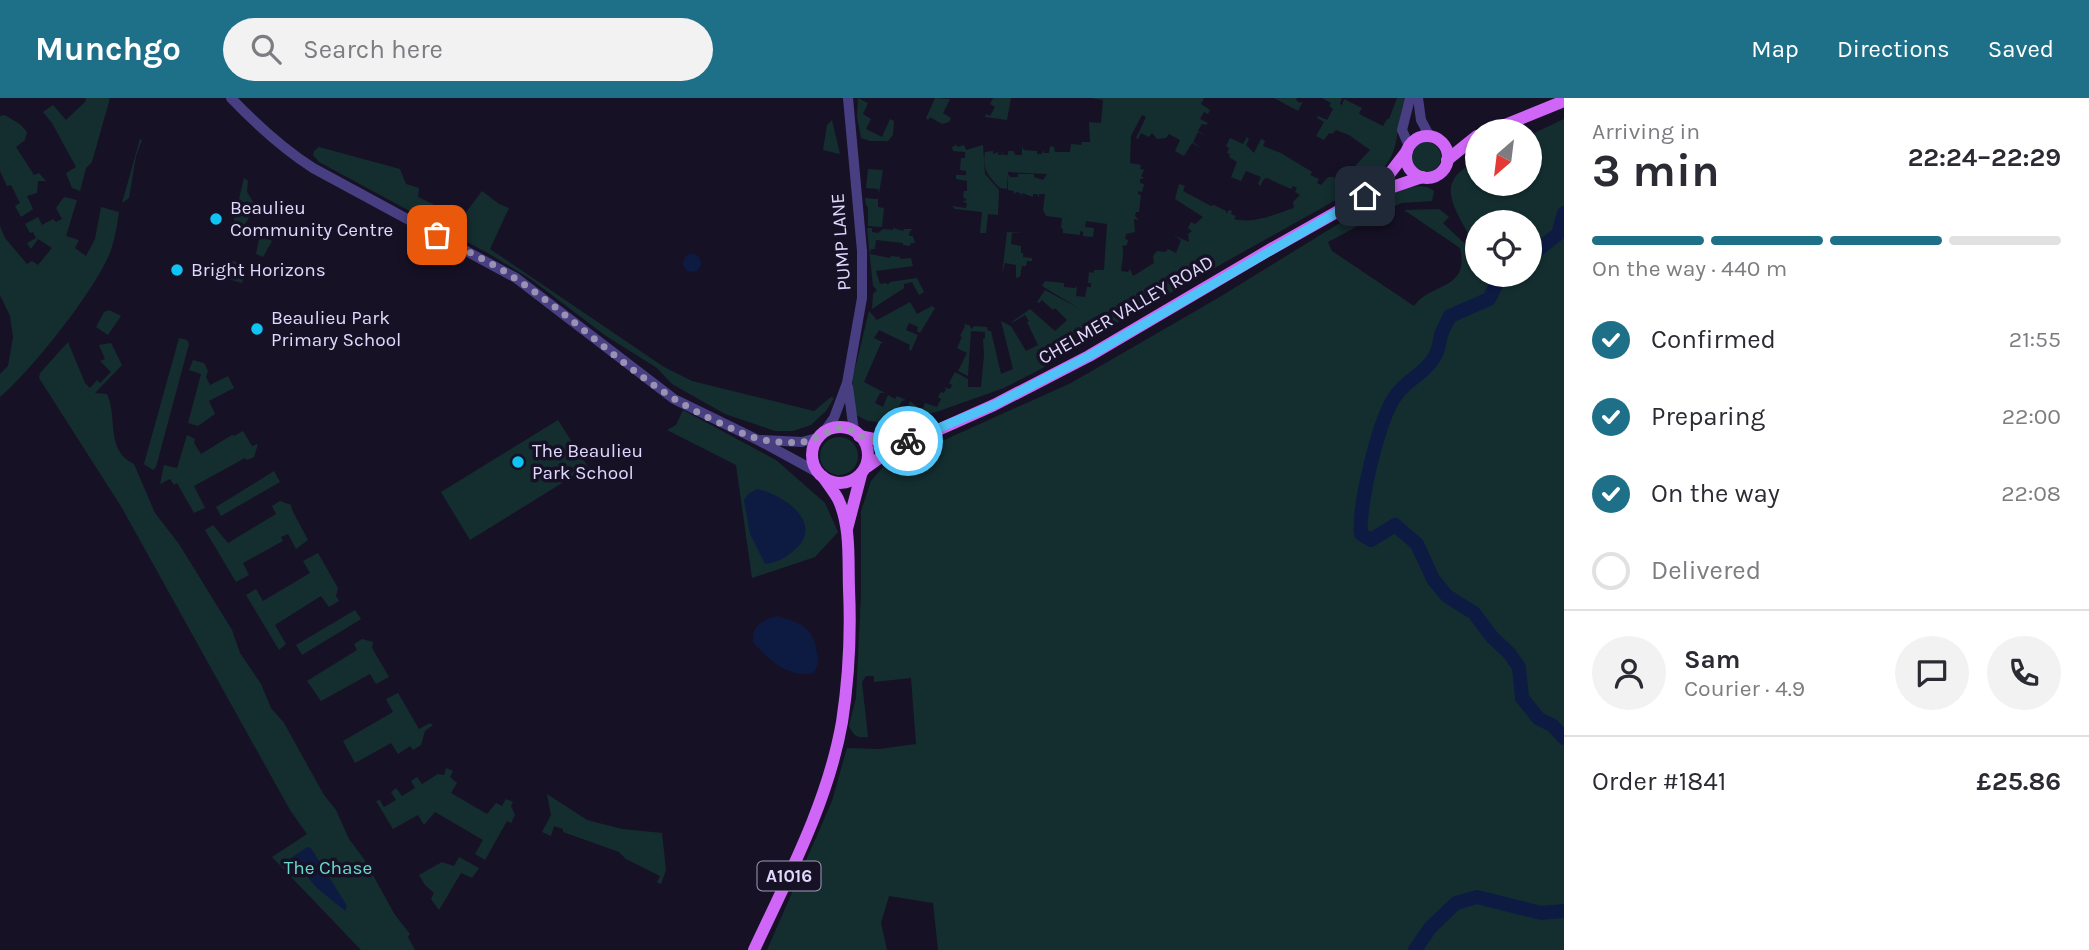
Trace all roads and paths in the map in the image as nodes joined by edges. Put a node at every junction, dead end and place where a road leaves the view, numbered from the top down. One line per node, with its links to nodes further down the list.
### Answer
1 (231, 98): 17 (street)
2 (848, 98): 14 (street, PUMP LANE)
3 (1410, 98): 10 (street)
4 (1418, 98): 8 (street)
5 (1564, 101): 6 (main road)
6 (1520, 119)
7 (1465, 137): 8 (main road)
8 (1434, 138): 10 (main road); 11 (main road)
9 (1465, 146): 11 (main road)
10 (1408, 149): 12 (main road); 13 (main road, CHELMER VALLEY ROAD)
11 (1447, 160): 12 (main road)
12 (1422, 177): 13 (main road, CHELMER VALLEY ROAD)
13 (1365, 196): 18 (main road, CHELMER VALLEY ROAD)
14 (847, 383): 15 (street, PUMP LANE); 16 (street, PUMP LANE)
15 (857, 434): 16 (main road); 18 (main road); 19 (main road, A1016)
16 (821, 435): 17 (street); 20 (main road, A1016)
17 (758, 440): 20 (street)
18 (899, 444): 19 (main road, CHELMER VALLEY ROAD)
19 (864, 471): 20 (main road); 21 (main road, A1016)
20 (820, 475): 21 (main road, A1016)
21 (847, 530): 22 (main road, A1016)
22 (754, 950)

